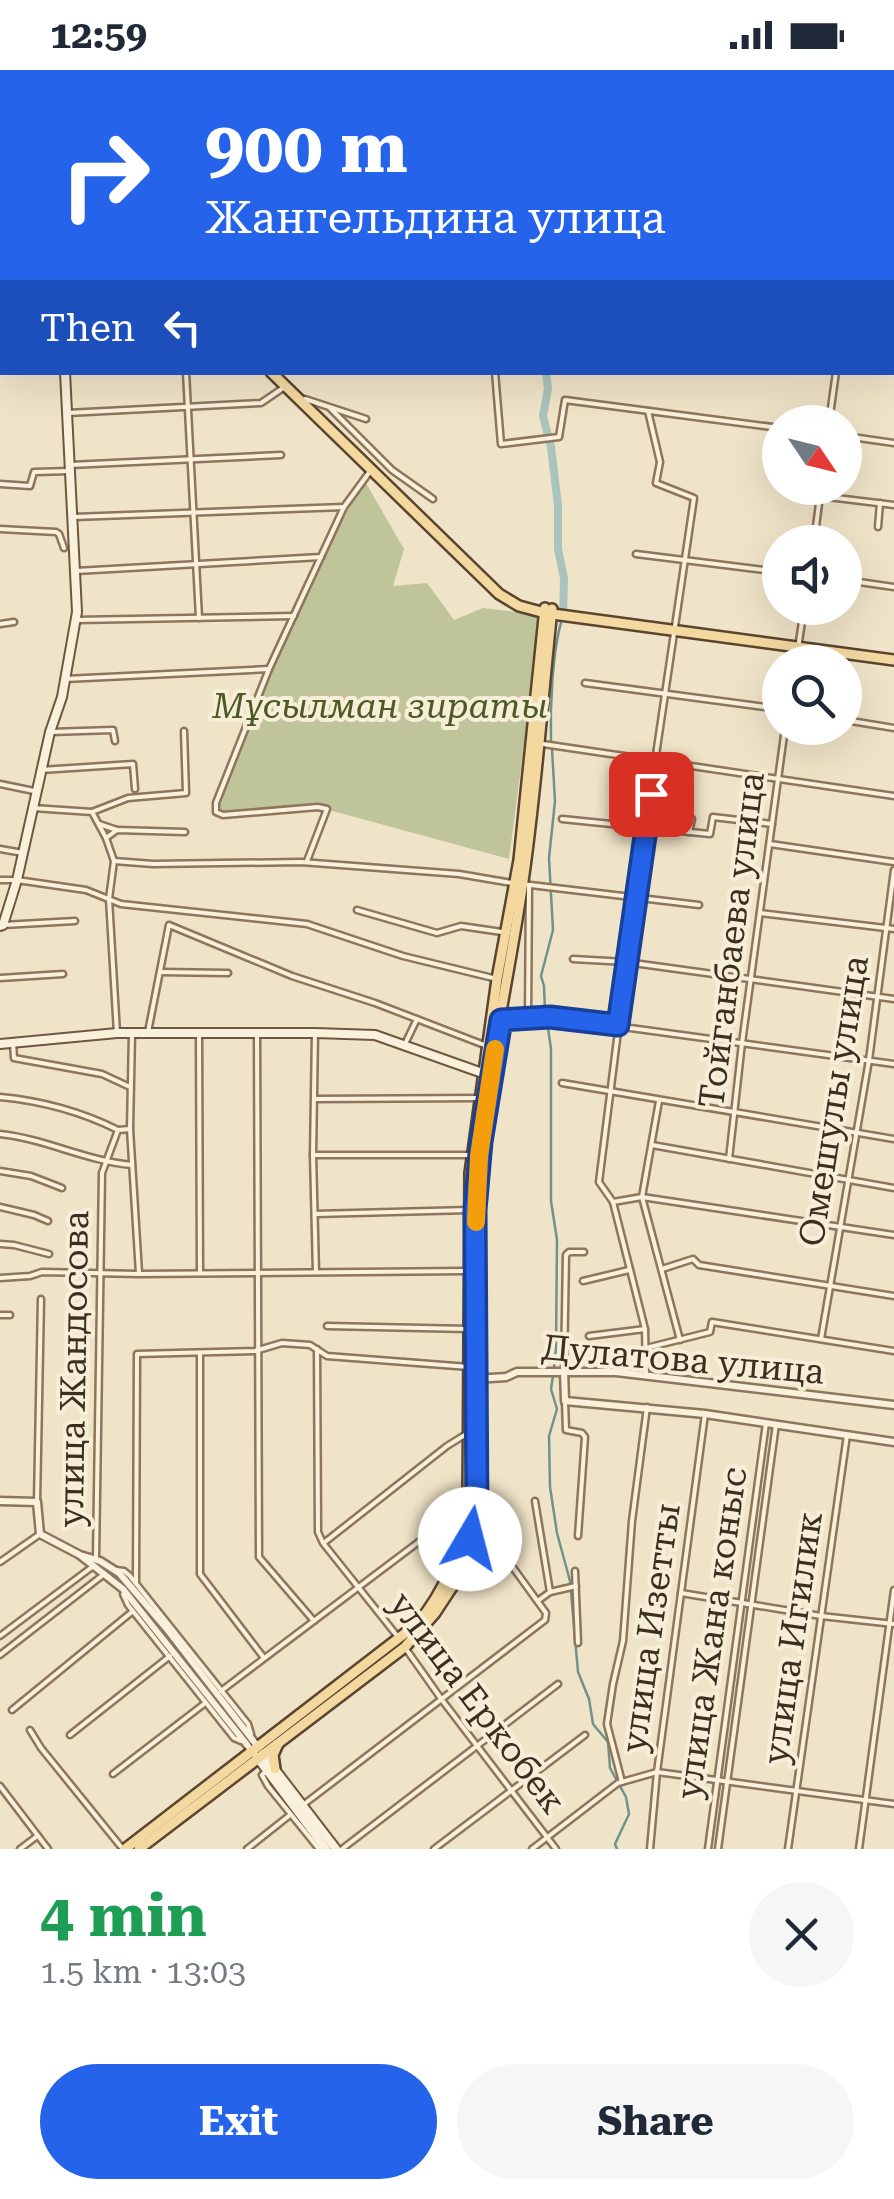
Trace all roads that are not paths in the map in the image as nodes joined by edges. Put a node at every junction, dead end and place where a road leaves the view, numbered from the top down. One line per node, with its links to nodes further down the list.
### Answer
1 (65, 375): 13 (main road)
2 (186, 375): 10 (street)
3 (279, 375): 7 (main road)
4 (279, 375): 8 (main road)
5 (495, 375): 12 (street)
6 (836, 375): 9 (street)
7 (286, 386): 10 (street); 21 (main road)
8 (306, 399): 11 (street); 21 (main road)
9 (831, 405)
10 (187, 407): 13 (street); 19 (street)
11 (330, 408): 14 (street); 23 (street)
12 (648, 411): 15 (street); 35 (street)
13 (67, 412): 20 (main road)
14 (366, 419)
15 (762, 426)
16 (862, 439): 17 (street)
17 (894, 444)
18 (281, 454): 19 (street)
19 (189, 459): 20 (street); 28 (street)
20 (70, 468): 22 (street); 29 (main road)
21 (372, 468): 27 (street); 41 (main road)
22 (0, 484)
23 (433, 499)
24 (862, 501): 25 (street)
25 (880, 503): 26 (street); 30 (street)
26 (894, 506)
27 (344, 507): 28 (street); 34 (street)
28 (193, 513): 29 (street); 36 (street)
29 (72, 518): 38 (main road)
30 (878, 528)
31 (0, 530): 32 (street)
32 (64, 548)
33 (636, 554): 35 (street)
34 (321, 558): 36 (street); 42 (street)
35 (684, 560): 37 (street); 48 (street)
36 (196, 564): 38 (street); 43 (street)
37 (762, 570)
38 (75, 572): 44 (main road)
39 (862, 582): 40 (street)
40 (894, 587)
41 (552, 611): 48 (main road); 61 (main road); 90 (main road)
42 (294, 616): 43 (street); 51 (street)
43 (199, 618): 44 (street)
44 (76, 620): 52 (main road)
45 (14, 622): 46 (street)
46 (0, 624)
47 (801, 625): 49 (street)
48 (674, 628): 49 (main road); 54 (street)
49 (798, 644): 50 (main road)
50 (894, 657)
51 (269, 669): 52 (street); 85 (street)
52 (65, 679): 59 (main road)
53 (585, 683): 54 (street)
54 (664, 694): 55 (street); 63 (street)
55 (762, 707)
56 (862, 723): 57 (street)
57 (894, 728)
58 (184, 731): 71 (street)
59 (50, 732): 60 (street); 64 (main road)
60 (115, 741)
61 (538, 744): 63 (street); 90 (main road)
62 (783, 745): 65 (street, Тойганбаева улица)
63 (656, 761): 65 (street); 76 (street)
64 (41, 770): 67 (street); 68 (main road)
65 (778, 778): 69 (street); 75 (street, Тойганбаева улица)
66 (0, 784): 68 (street)
67 (135, 789)
68 (36, 792): 70 (main road)
69 (894, 796)
70 (33, 808): 71 (street); 83 (main road)
71 (92, 812): 74 (street)
72 (562, 818): 76 (street)
73 (692, 819): 79 (street)
74 (99, 824): 77 (street); 80 (street)
75 (772, 824): 79 (street); 81 (street, Тойганбаева улица)
76 (646, 827): 79 (street); 91 (street)
77 (117, 830): 78 (street); 80 (street)
78 (185, 832)
79 (689, 832)
80 (106, 838): 84 (street)
81 (769, 844): 86 (street); 95 (street, Тойганбаева улица)
82 (0, 848): 83 (street)
83 (23, 853): 89 (main road)
84 (114, 861): 85 (street); 92 (street)
85 (307, 862): 90 (street)
86 (894, 862)
87 (894, 870): 98 (street, Омешулы улица)
88 (0, 880): 89 (street)
89 (17, 880): 92 (street); 97 (main road)
90 (522, 884): 91 (street); 100 (main road); 111 (street); 113 (main road)
91 (635, 897): 93 (street); 102 (street)
92 (109, 899): 108 (street); 117 (street)
93 (699, 905)
94 (357, 910): 100 (street)
95 (760, 913): 98 (street); 107 (street, Тойганбаева улица)
96 (75, 921): 97 (street)
97 (2, 925)
98 (886, 928): 99 (street); 109 (street, Омешулы улица)
99 (894, 929)
100 (506, 933): 108 (main road)
101 (573, 959): 102 (street)
102 (626, 962): 107 (street); 114 (street)
103 (160, 972): 104 (street); 112 (street); 119 (street)
104 (228, 972)
105 (62, 974): 106 (street)
106 (0, 978)
107 (751, 978): 109 (street); 122 (street, Тойганбаева улица)
108 (498, 979): 125 (main road)
109 (878, 996): 110 (street); 126 (street, Омешулы улица)
110 (894, 998)
111 (528, 1017): 113 (street); 114 (street)
112 (416, 1019): 124 (street); 125 (street)
113 (501, 1020): 128 (main road)
114 (618, 1025): 122 (street); 131 (street)
115 (257, 1032): 116 (main road); 120 (main road); 167 (street)
116 (315, 1032): 124 (main road); 134 (street)
117 (117, 1033): 118 (main road); 121 (main road)
118 (132, 1034): 119 (main road); 130 (street, улица Жандосова)
119 (148, 1034): 120 (main road)
120 (199, 1034): 171 (street)
121 (12, 1042): 123 (main road); 130 (street)
122 (742, 1043): 126 (street); 136 (street, Тойганбаева улица)
123 (0, 1044)
124 (404, 1046): 128 (main road)
125 (487, 1046): 128 (main road)
126 (869, 1060): 127 (street); 139 (street, Омешулы улица)
127 (894, 1064)
128 (486, 1075): 133 (main road); 149 (main road)
129 (562, 1082): 131 (street)
130 (130, 1086): 137 (street, улица Жандосова)
131 (611, 1089): 135 (street); 154 (street)
132 (0, 1097): 138 (street)
133 (480, 1098): 134 (street); 144 (main road)
134 (314, 1099): 143 (street)
135 (660, 1099): 136 (street); 142 (street)
136 (735, 1112): 139 (street); 145 (street, Тойганбаева улица)
137 (130, 1129): 138 (street); 147 (street, улица Жандосова)
138 (118, 1130): 146 (street, улица Жандосова)
139 (856, 1133): 141 (street); 150 (street, Омешулы улица)
140 (0, 1134): 146 (street)
141 (894, 1139)
142 (652, 1145): 145 (street); 153 (street)
143 (314, 1155): 144 (street); 157 (street)
144 (472, 1155): 149 (main road)
145 (729, 1159): 150 (street)
146 (105, 1162): 147 (street); 169 (street, улица Жандосова)
147 (132, 1164): 170 (street, улица Жандосова)
148 (0, 1172): 151 (street)
149 (474, 1172): 156 (main road); 191 (main road)
150 (848, 1180): 152 (street); 159 (street, Омешулы улица)
151 (62, 1188)
152 (894, 1188)
153 (642, 1198): 154 (street); 159 (street); 165 (street)
154 (614, 1202): 164 (street)
155 (0, 1207): 158 (street)
156 (469, 1210): 157 (street); 166 (main road)
157 (314, 1214): 168 (street)
158 (48, 1221)
159 (840, 1227): 160 (street); 174 (street, Омешулы улица)
160 (894, 1235)
161 (0, 1244): 163 (street)
162 (584, 1252): 190 (street)
163 (49, 1254)
164 (630, 1270): 173 (street); 181 (street)
165 (662, 1270): 174 (street); 184 (street)
166 (471, 1271): 168 (street); 180 (main road)
167 (260, 1272): 168 (street); 171 (street); 186 (street)
168 (316, 1272)
169 (99, 1274): 170 (street); 172 (street); 212 (street, улица Жандосова)
170 (139, 1274): 171 (street)
171 (200, 1274)
172 (0, 1278)
173 (583, 1281)
174 (828, 1286): 175 (street); 183 (street, Омешулы улица)
175 (894, 1296)
176 (41, 1299): 204 (street)
177 (0, 1315): 178 (street)
178 (10, 1316)
179 (327, 1326): 180 (street)
180 (470, 1329): 191 (main road)
181 (645, 1329): 182 (street); 185 (street)
182 (589, 1336)
183 (821, 1339): 184 (street); 188 (street)
184 (680, 1340): 185 (street)
185 (646, 1348): 192 (street)
186 (260, 1349): 187 (street); 189 (street); 228 (street)
187 (317, 1349): 191 (street); 210 (street)
188 (894, 1351)
189 (200, 1354): 216 (street); 235 (street)
190 (564, 1370): 191 (street, Дулатова улица); 192 (street, Дулатова улица); 193 (street)
191 (472, 1375): 199 (main road); 206 (main road)
192 (646, 1376): 194 (street, Дулатова улица)
193 (565, 1401): 195 (street); 208 (street)
194 (894, 1404)
195 (647, 1407): 196 (street); 253 (street)
196 (705, 1414): 197 (street); 222 (street, улица Изетты)
197 (766, 1423): 198 (street); 224 (street, улица Жана коныс)
198 (776, 1424): 200 (street); 225 (street, улица Жана коныс)
199 (468, 1433): 205 (main road); 210 (street)
200 (848, 1435): 201 (street); 227 (street, улица Игилик)
201 (894, 1442)
202 (0, 1501): 204 (street)
203 (535, 1501): 221 (street)
204 (37, 1502): 207 (street)
205 (468, 1504): 209 (main road); 217 (street)
206 (477, 1518): 209 (main road); 223 (street)
207 (40, 1534): 211 (street); 212 (street)
208 (578, 1536)
209 (466, 1538): 231 (main road)
210 (323, 1543): 217 (street, улица Еркобек)
211 (0, 1562)
212 (94, 1563): 213 (street); 215 (street); 230 (street, улица Жандосова)
213 (114, 1570): 215 (street); 216 (street); 247 (street)
214 (575, 1571): 218 (street)
215 (105, 1574): 219 (street); 233 (street)
216 (136, 1584): 238 (street)
217 (358, 1586): 228 (street); 231 (street, улица Еркобек)
218 (576, 1586): 221 (street); 232 (street)
219 (123, 1589): 226 (street); 247 (street)
220 (894, 1590): 229 (street)
221 (550, 1592): 223 (street)
222 (681, 1593): 224 (street); 249 (street, улица Изетты)
223 (538, 1601): 239 (street)
224 (740, 1602): 225 (street); 251 (street, улица Жана коныс)
225 (750, 1604): 227 (street); 252 (street, улица Жана коныс)
226 (133, 1611): 234 (street); 241 (street)
227 (821, 1616): 229 (street); 255 (street, улица Игилик)
228 (314, 1621): 235 (street)
229 (892, 1624): 257 (street)
230 (0, 1636)
231 (402, 1643): 236 (main road); 239 (street, улица Еркобек)
232 (578, 1643)
233 (0, 1655)
234 (170, 1656): 240 (street); 243 (street)
235 (264, 1658): 238 (street)
236 (353, 1680): 245 (main road); 247 (main road)
237 (558, 1684): 246 (street)
238 (222, 1691): 247 (street)
239 (442, 1700): 246 (street, улица Еркобек); 259 (street)
240 (206, 1703): 247 (street); 250 (street)
241 (12, 1710)
242 (30, 1730): 265 (street)
243 (70, 1734)
244 (584, 1735): 256 (street)
245 (279, 1742): 247 (main road); 248 (main road)
246 (478, 1746): 256 (street, улица Еркобек); 269 (street)
247 (254, 1748): 248 (main road); 260 (main road)
248 (271, 1769): 259 (main road); 259 (street)
249 (657, 1772): 251 (street); 253 (street); 273 (street, улица Изетты)
250 (113, 1774)
251 (717, 1780): 252 (street); 274 (street, улица Жана коныс)
252 (727, 1781): 255 (street); 275 (street, улица Жана коныс)
253 (620, 1782): 262 (street)
254 (0, 1786): 261 (street)
255 (797, 1790): 257 (street); 276 (street, улица Игилик)
256 (512, 1791): 262 (street, улица Еркобек); 270 (street)
257 (865, 1801): 258 (street); 277 (street)
258 (894, 1804)
259 (297, 1809): 267 (street); 268 (main road); 269 (main road)
260 (156, 1830): 265 (main road); 266 (main road)
261 (38, 1835): 263 (street); 264 (street)
262 (547, 1837): 271 (street); 272 (street, улица Еркобек)
263 (20, 1849)
264 (48, 1849)
265 (124, 1849)
266 (139, 1849)
267 (246, 1849)
268 (323, 1849)
269 (339, 1849)
270 (434, 1849)
271 (532, 1849)
272 (556, 1849)
273 (650, 1849)
274 (708, 1849)
275 (718, 1849)
276 (788, 1849)
277 (859, 1849)

